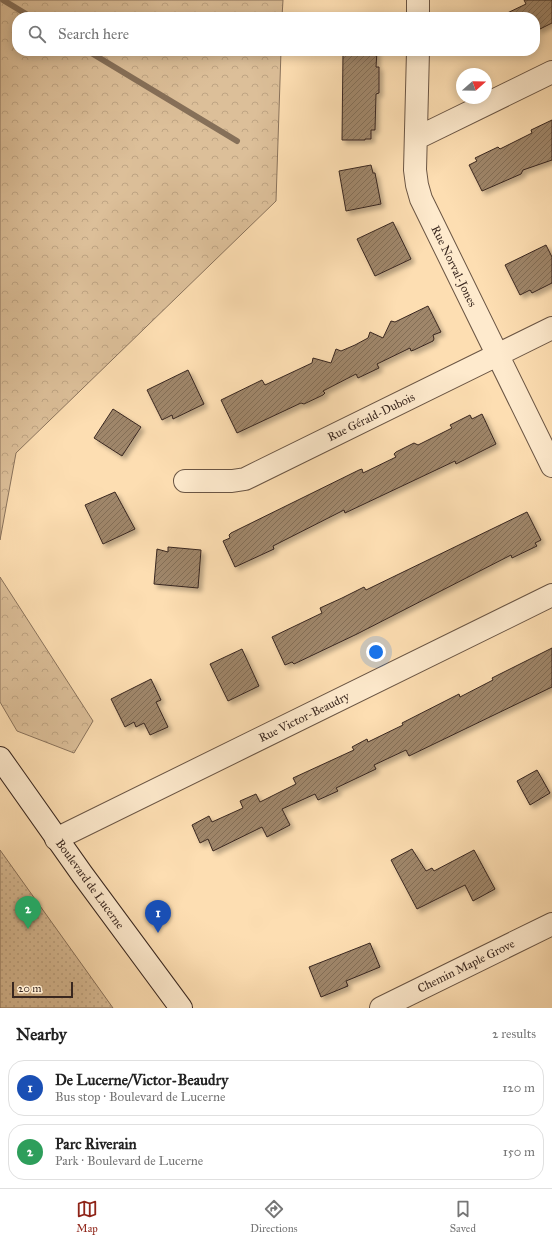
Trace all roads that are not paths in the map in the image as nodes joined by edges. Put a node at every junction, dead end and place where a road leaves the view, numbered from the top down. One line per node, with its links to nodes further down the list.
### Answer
1 (418, 0): 2 (street)
2 (418, 12)
3 (418, 56): 5 (street, Rue Norval-Jones)
4 (552, 72): 5 (street)
5 (417, 138): 7 (street, Rue Norval-Jones)
6 (552, 328): 7 (street, Rue Gérald-Dubois)
7 (497, 355): 8 (street, Rue Norval-Jones); 9 (street, Rue Gérald-Dubois)
8 (552, 466)
9 (185, 481)
10 (552, 595): 12 (street, Rue Victor-Beaudry)
11 (0, 758): 12 (street, Boulevard de Lucerne)
12 (56, 838): 14 (street, Boulevard de Lucerne)
13 (552, 924): 15 (street, Chemin Maple Grove)
14 (181, 1008)
15 (381, 1008)

